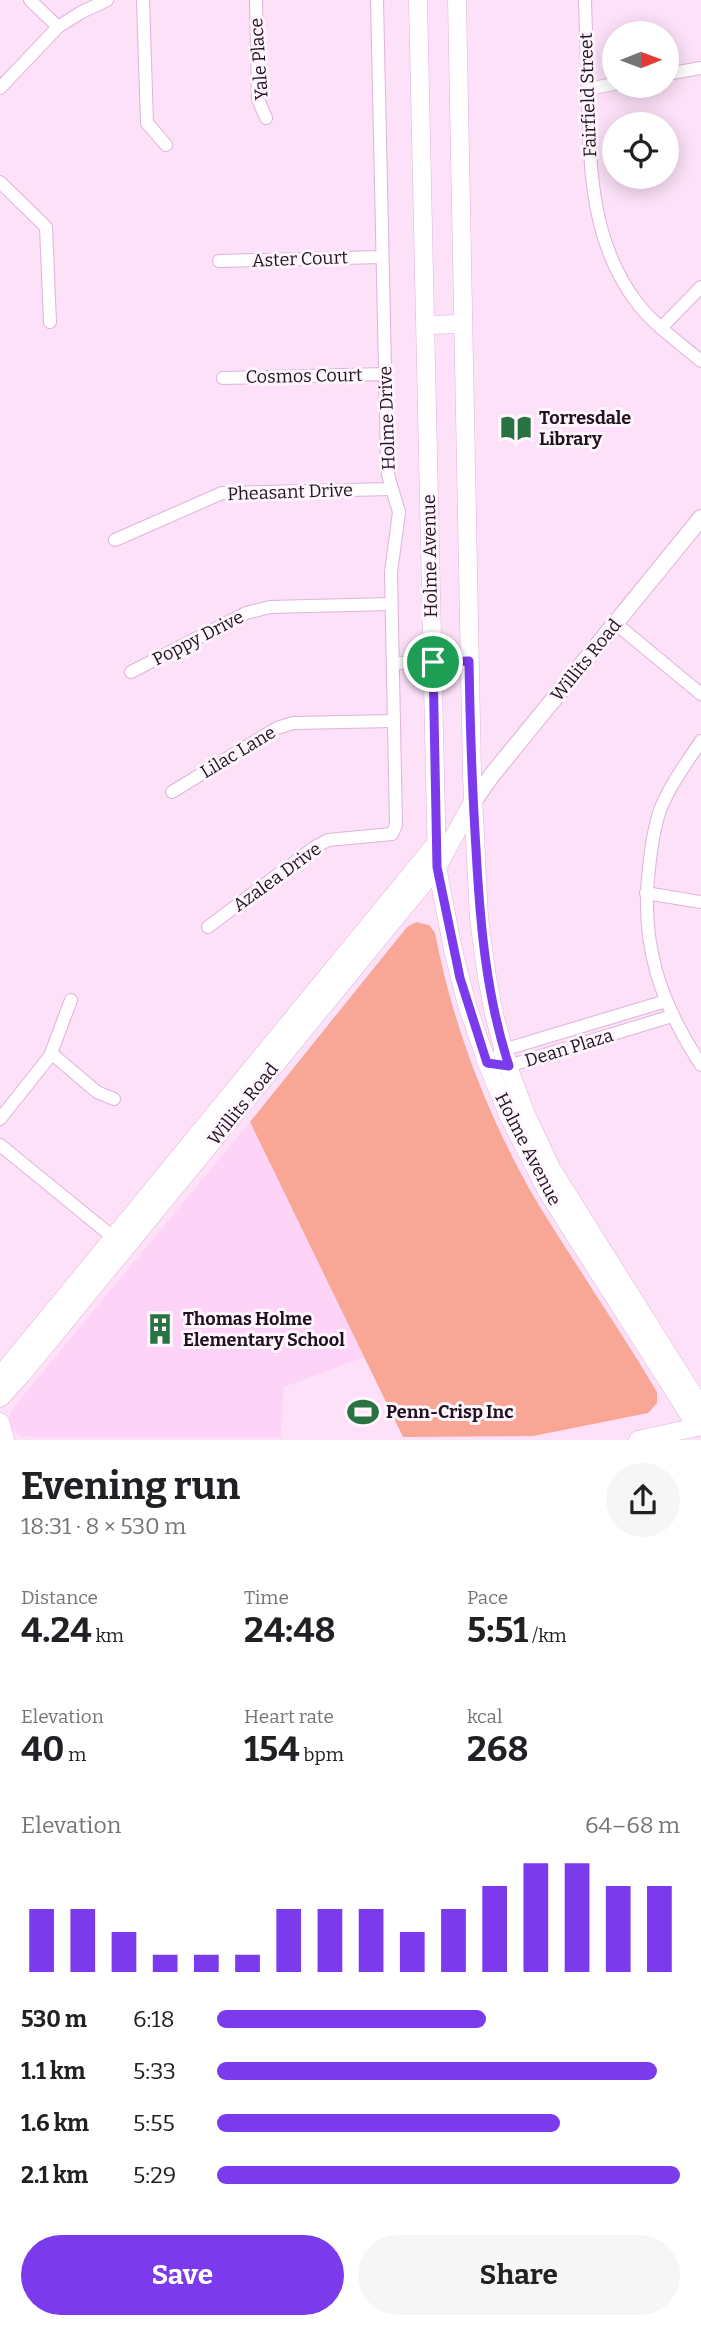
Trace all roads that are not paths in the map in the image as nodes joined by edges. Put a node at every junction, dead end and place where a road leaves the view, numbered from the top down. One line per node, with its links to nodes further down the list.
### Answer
1 (30, 0): 9 (street)
2 (107, 0): 9 (street)
3 (143, 0): 16 (street)
4 (256, 0): 15 (street, Yale Place)
5 (377, 0): 18 (street, Holme Drive)
6 (418, 0): 23 (main road, Holme Avenue)
7 (457, 0): 22 (main road, Holme Avenue)
8 (585, 0): 14 (street, Fairfield Street)
9 (58, 27): 13 (street)
10 (701, 68): 11 (street)
11 (679, 72)
12 (602, 86): 14 (street)
13 (0, 88)
14 (588, 89): 24 (street, Fairfield Street)
15 (266, 118)
16 (166, 145)
17 (0, 182): 21 (street)
18 (382, 257): 19 (street, Aster Court); 26 (street, Holme Drive)
19 (219, 261)
20 (701, 287): 24 (street)
21 (51, 322)
22 (462, 324): 23 (main road); 33 (main road, Holme Avenue)
23 (426, 325): 34 (main road, Holme Avenue)
24 (661, 328): 25 (street, Fairfield Street)
25 (701, 361)
26 (385, 374): 27 (street, Cosmos Court); 28 (street, Holme Drive)
27 (223, 378)
28 (391, 489): 30 (street, Pheasant Drive); 31 (street, Holme Drive)
29 (701, 519): 32 (street, Willits Road)
30 (115, 540)
31 (391, 604): 35 (street, Holme Drive); 36 (street, Poppy Drive)
32 (615, 623): 37 (street); 41 (street, Willits Road)
33 (469, 661): 34 (street); 41 (main road, Holme Avenue)
34 (433, 662): 35 (street); 43 (main road, Holme Avenue)
35 (393, 663): 38 (street, Holme Drive)
36 (131, 672)
37 (701, 694)
38 (393, 721): 40 (street, Lilac Lane); 42 (street, Holme Drive)
39 (701, 740): 45 (street)
40 (172, 792)
41 (473, 802): 43 (main road, Willits Road); 44 (main road, Willits Road); 52 (main road, Holme Avenue)
42 (392, 834): 47 (street, Azalea Drive)
43 (436, 844): 44 (main road, Holme Avenue); 58 (main road, Willits Road)
44 (437, 867): 53 (main road, Holme Avenue); 58 (main road, Willits Road)
45 (646, 893): 46 (street); 49 (street)
46 (701, 902)
47 (208, 927)
48 (71, 1000): 51 (street)
49 (666, 1001): 50 (street); 52 (street, Dean Plaza)
50 (672, 1016): 52 (street, Dean Plaza); 54 (street)
51 (51, 1053): 55 (street); 56 (street)
52 (506, 1058): 53 (street, Dean Plaza); 61 (main road, Holme Avenue)
53 (487, 1063): 63 (main road, Holme Avenue)
54 (701, 1065)
55 (114, 1099)
56 (0, 1119)
57 (0, 1145): 58 (street)
58 (120, 1243): 59 (main road, Willits Road); 60 (main road, Willits Road)
59 (0, 1376)
60 (1, 1400)
61 (701, 1407)
62 (0, 1422): 64 (main road)
63 (700, 1431): 65 (main road)
64 (5, 1440)
65 (638, 1440)

